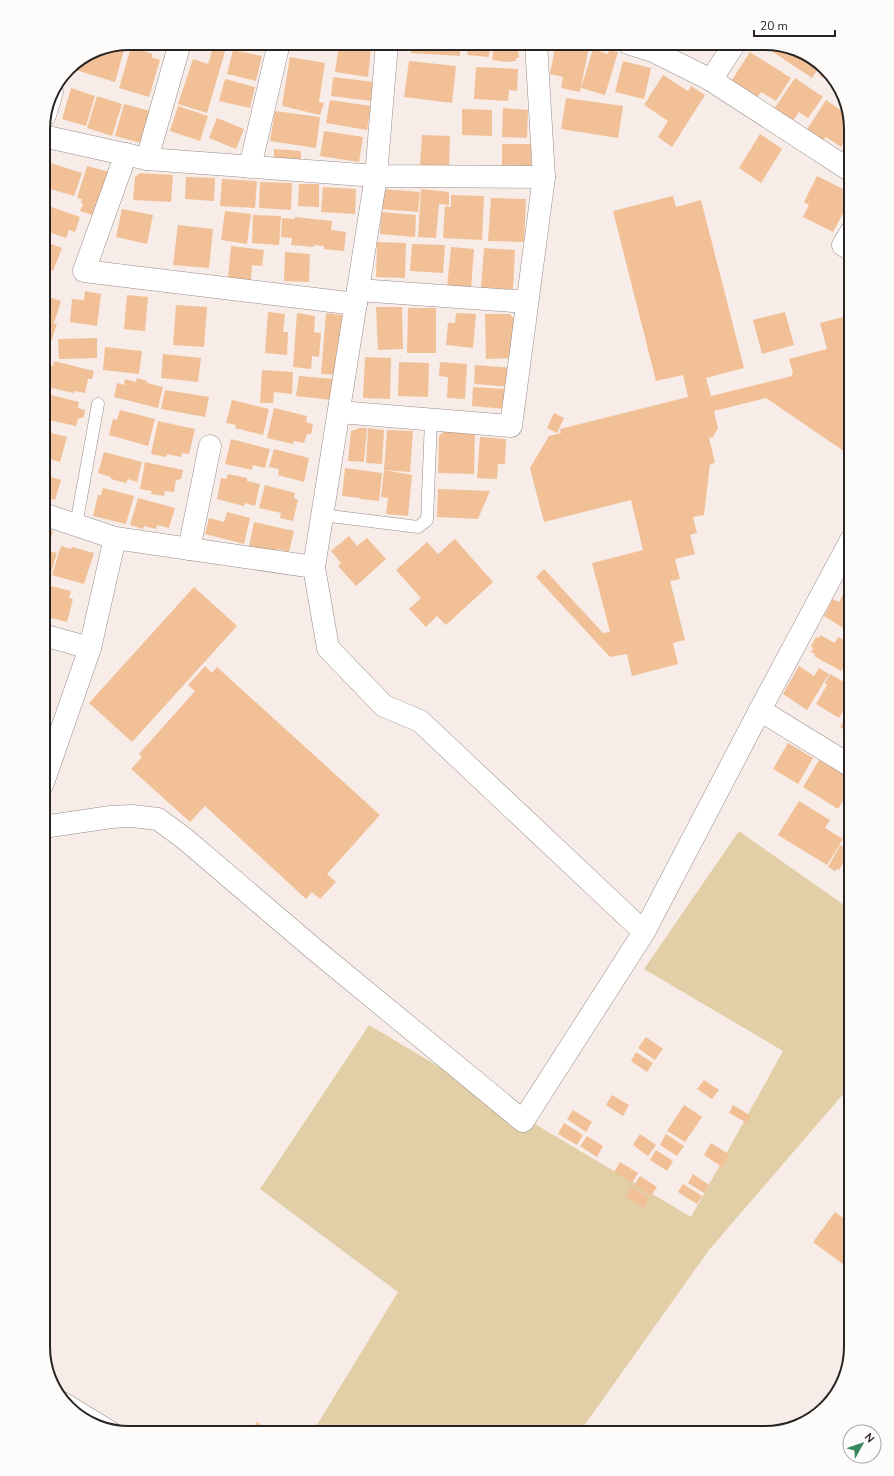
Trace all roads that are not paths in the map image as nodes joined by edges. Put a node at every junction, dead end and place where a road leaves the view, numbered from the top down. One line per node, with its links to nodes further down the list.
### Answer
1 (177, 50): 9 (street)
2 (277, 50): 10 (street)
3 (386, 50): 12 (street)
4 (536, 50): 13 (street)
5 (653, 50): 7 (street)
6 (730, 50): 7 (street)
7 (711, 80): 11 (street)
8 (50, 138): 9 (street)
9 (136, 156): 10 (street); 14 (street)
10 (250, 166): 12 (street)
11 (844, 166)
12 (376, 176): 13 (street); 14 (street)
13 (544, 177): 15 (street)
14 (357, 297): 15 (street); 17 (street)
15 (527, 302): 18 (street)
16 (98, 404): 22 (lane)
17 (339, 412): 18 (street); 20 (street)
18 (431, 420): 20 (lane)
19 (210, 446): 24 (street)
20 (322, 515): 26 (street)
21 (50, 516): 22 (street)
22 (76, 525): 23 (street)
23 (115, 538): 24 (street); 28 (street)
24 (188, 549): 26 (street)
25 (844, 553): 29 (street)
26 (314, 567): 33 (street)
27 (50, 637): 28 (street)
28 (90, 648): 31 (street)
29 (760, 710): 30 (street); 33 (street)
30 (844, 762)
31 (50, 763)
32 (50, 826): 33 (street)
33 (644, 932)
34 (77, 1406): 35 (lane)
35 (102, 1421)

